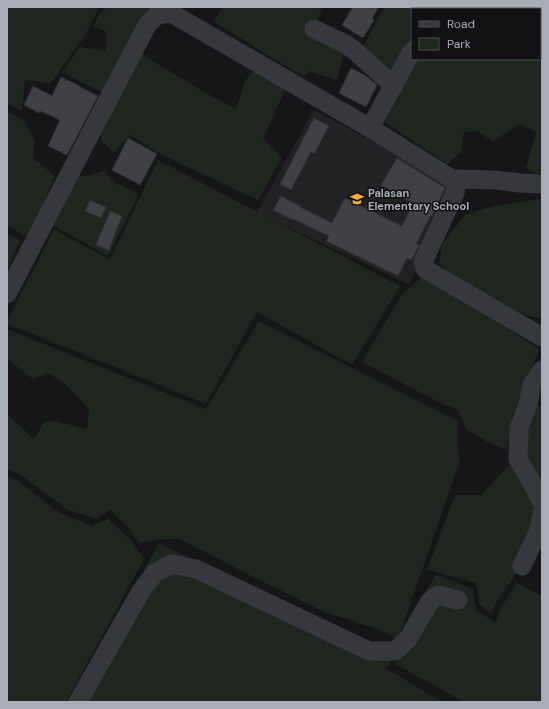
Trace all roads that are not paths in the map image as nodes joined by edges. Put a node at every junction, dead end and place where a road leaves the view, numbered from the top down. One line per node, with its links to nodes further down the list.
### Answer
1 (314, 28): 3 (street)
2 (411, 53): 3 (street)
3 (394, 86): 4 (street)
4 (370, 128): 5 (street); 7 (street)
5 (452, 179): 6 (street); 8 (street)
6 (542, 184)
7 (7, 294)
8 (542, 337)
9 (542, 370): 10 (street)
10 (542, 502)
11 (542, 514): 12 (street)
12 (522, 566)
13 (458, 600): 14 (street)
14 (78, 702)

